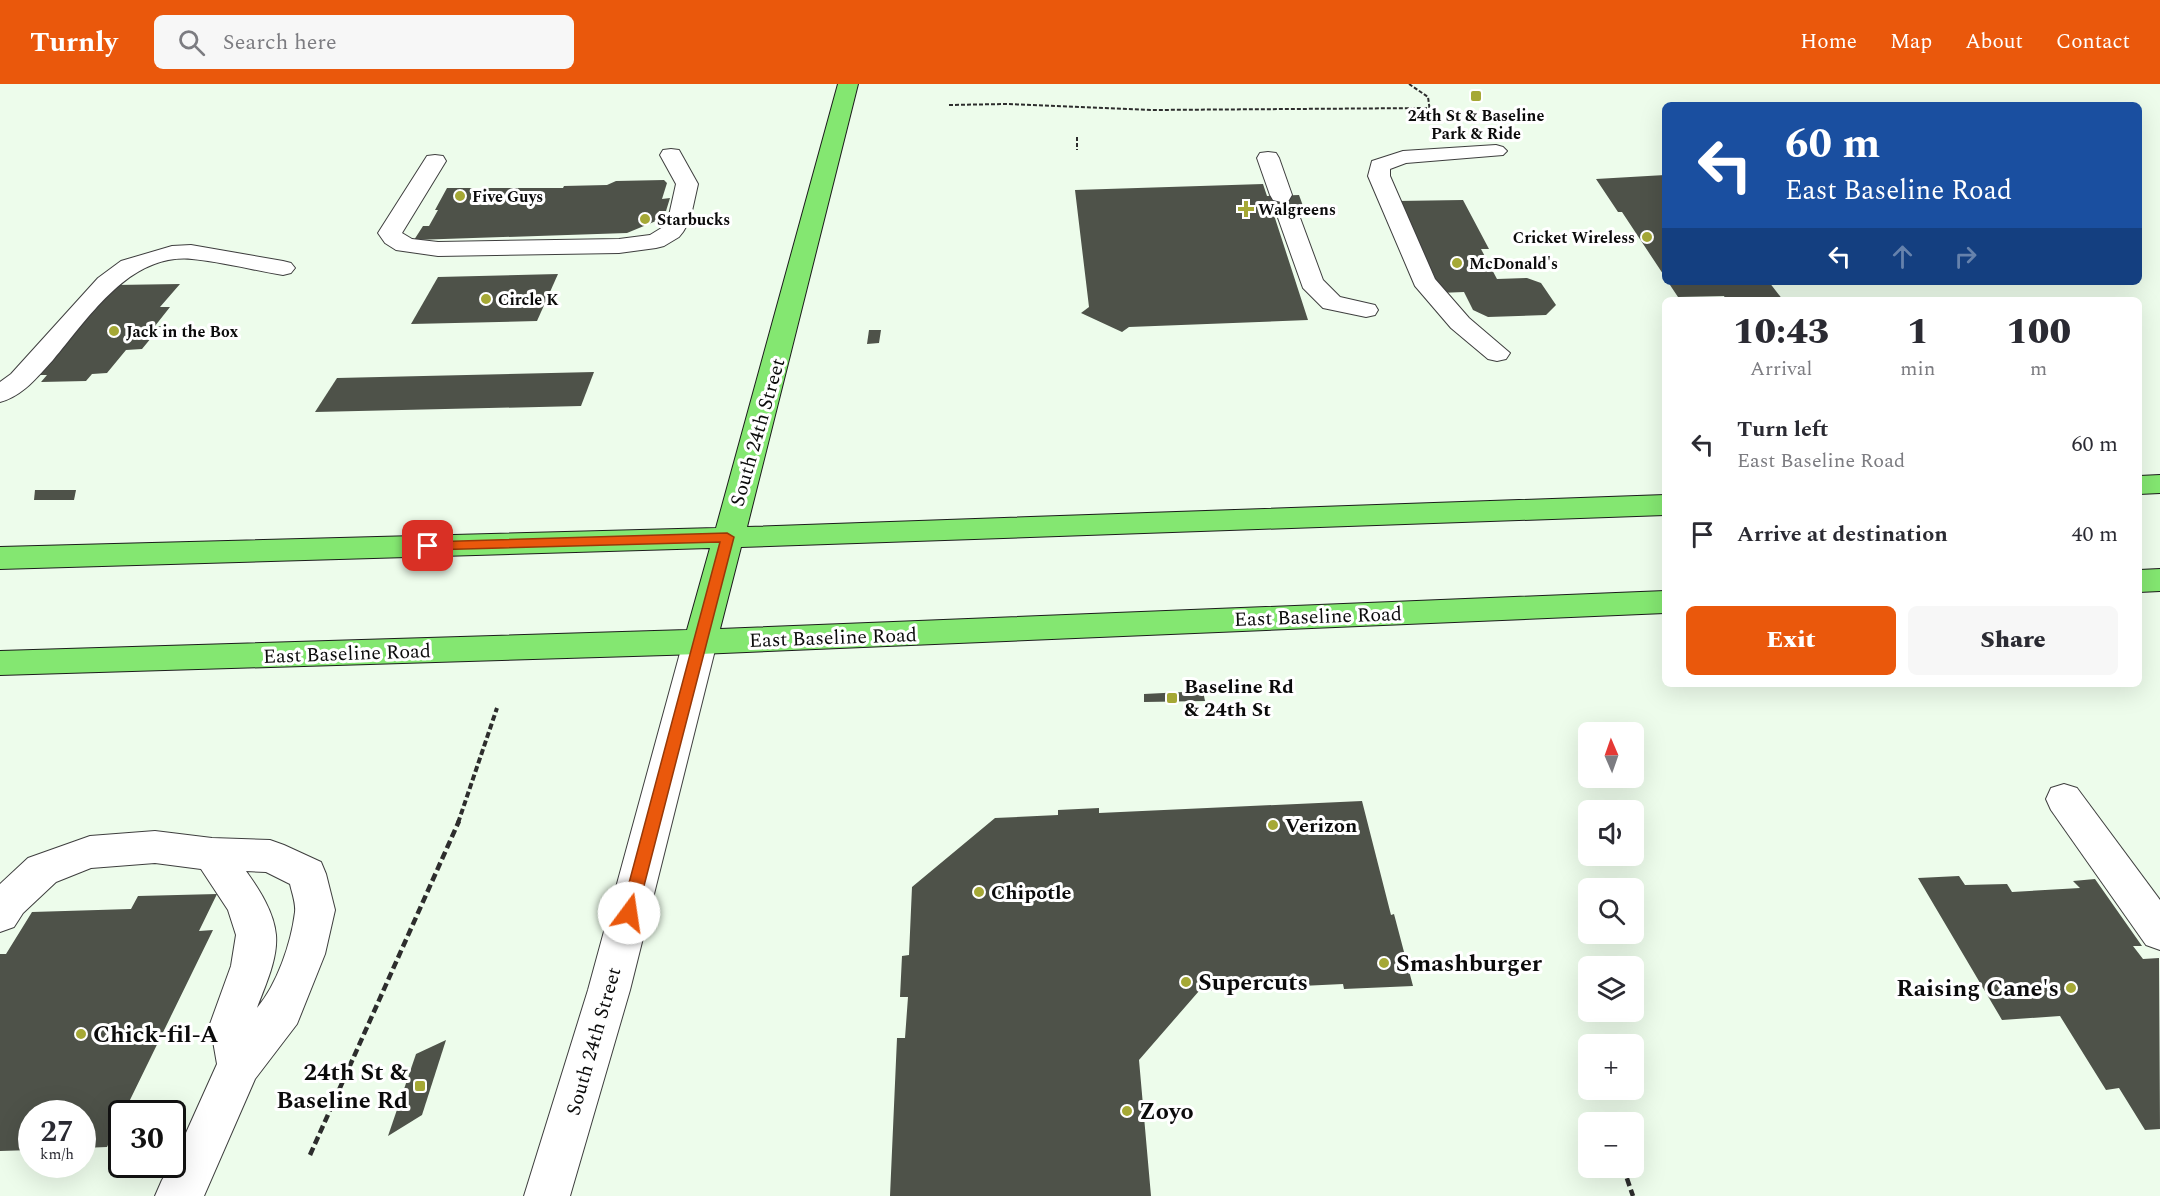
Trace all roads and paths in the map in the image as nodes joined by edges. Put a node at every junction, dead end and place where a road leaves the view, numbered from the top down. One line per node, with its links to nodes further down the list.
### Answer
1 (848, 84): 19 (main road, South 24th Street)
2 (1408, 84): 4 (path)
3 (949, 105): 4 (path)
4 (1430, 108): 5 (path)
5 (1431, 119)
6 (1077, 137): 7 (path)
7 (1077, 150)
8 (671, 155): 10 (street)
9 (1268, 158): 13 (street)
10 (435, 160)
11 (1386, 194): 11 (street); 14 (street)
12 (283, 268): 15 (street)
13 (1366, 310)
14 (1497, 353)
15 (0, 394)
16 (2160, 484): 17 (main road)
17 (2142, 485)
18 (1662, 505): 19 (main road)
19 (727, 537): 20 (main road); 24 (main road, South 24th Street)
20 (0, 558)
21 (2160, 580): 22 (main road)
22 (2142, 581)
23 (1662, 602): 24 (main road, East Baseline Road)
24 (700, 642): 25 (main road, East Baseline Road); 35 (street, South 24th Street)
25 (0, 663)
26 (496, 708): 32 (path)
27 (2064, 800): 30 (street)
28 (213, 854): 29 (street); 31 (street); 31 (street)
29 (0, 915)
30 (2160, 932)
31 (239, 1065): 34 (street)
32 (310, 1155)
33 (1627, 1178): 36 (path)
34 (178, 1196)
35 (548, 1196)
36 (1633, 1196)

